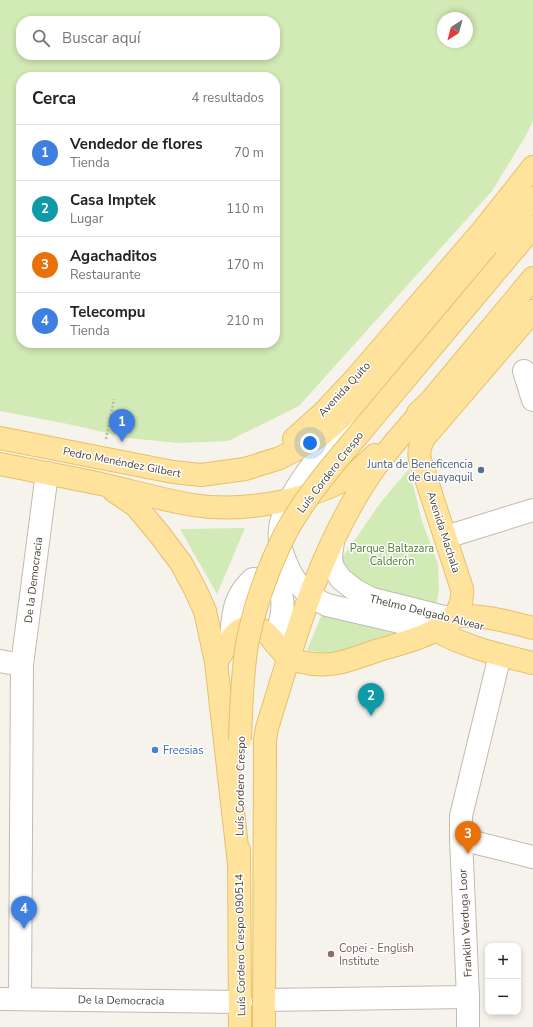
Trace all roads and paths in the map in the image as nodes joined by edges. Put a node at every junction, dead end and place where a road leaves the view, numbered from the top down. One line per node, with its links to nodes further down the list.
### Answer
1 (533, 167): 14 (main road, Avenida Quito)
2 (533, 198): 7 (main road, Avenida Quito)
3 (533, 227): 35 (main road, Luís Cordero Crespo, bridge)
4 (533, 278): 10 (main road)
5 (533, 311): 19 (main road, Avenida Machala)
6 (524, 371): 9 (street)
7 (371, 391): 14 (main road, Avenida Quito); 17 (street, Thelmo Delgado Alvear)
8 (114, 399): 12 (path)
9 (533, 400)
10 (428, 403): 17 (main road); 20 (main road)
11 (0, 438): 14 (main road, Pedro Menéndez Gilbert)
12 (105, 444)
13 (0, 464): 15 (main road)
14 (245, 469)
15 (47, 473): 16 (main road); 32 (street, De la Democracia)
16 (100, 484): 17 (main road); 30 (main road)
17 (291, 499): 21 (street, Thelmo Delgado Alvear)
18 (533, 510): 19 (street)
19 (446, 537): 22 (main road, Avenida Machala)
20 (333, 541): 21 (main road); 22 (street, Thelmo Delgado Alvear)
21 (310, 596): 22 (street, Thelmo Delgado Alvear); 26 (main road)
22 (447, 622): 23 (main road, Thelmo Delgado Alvear); 24 (street, Thelmo Delgado Alvear); 26 (main road); 27 (street, Thelmo Delgado Alvear); 28 (main road, Thelmo Delgado Alvear)
23 (533, 628)
24 (533, 638)
25 (231, 640): 26 (main road); 26 (street); 30 (main road)
26 (282, 650): 38 (main road)
27 (533, 653)
28 (500, 656): 31 (main road, Thelmo Delgado Alvear); 33 (street, Franklin Verduga Loor)
29 (0, 661): 32 (street)
30 (216, 662): 35 (main road)
31 (533, 663)
32 (22, 665): 37 (street, De la Democracia)
33 (461, 839): 34 (street); 36 (street, Franklin Verduga Loor)
34 (533, 857)
35 (239, 864): 39 (main road, Luís Cordero Crespo 090514)
36 (468, 997): 38 (street); 42 (street, Franklin Verduga Loor)
37 (10, 999): 39 (street, De la Democracia)
38 (264, 1000): 41 (main road)
39 (241, 1002): 40 (main road, Luís Cordero Crespo 090514)
40 (240, 1027)
41 (264, 1027)
42 (468, 1027)

